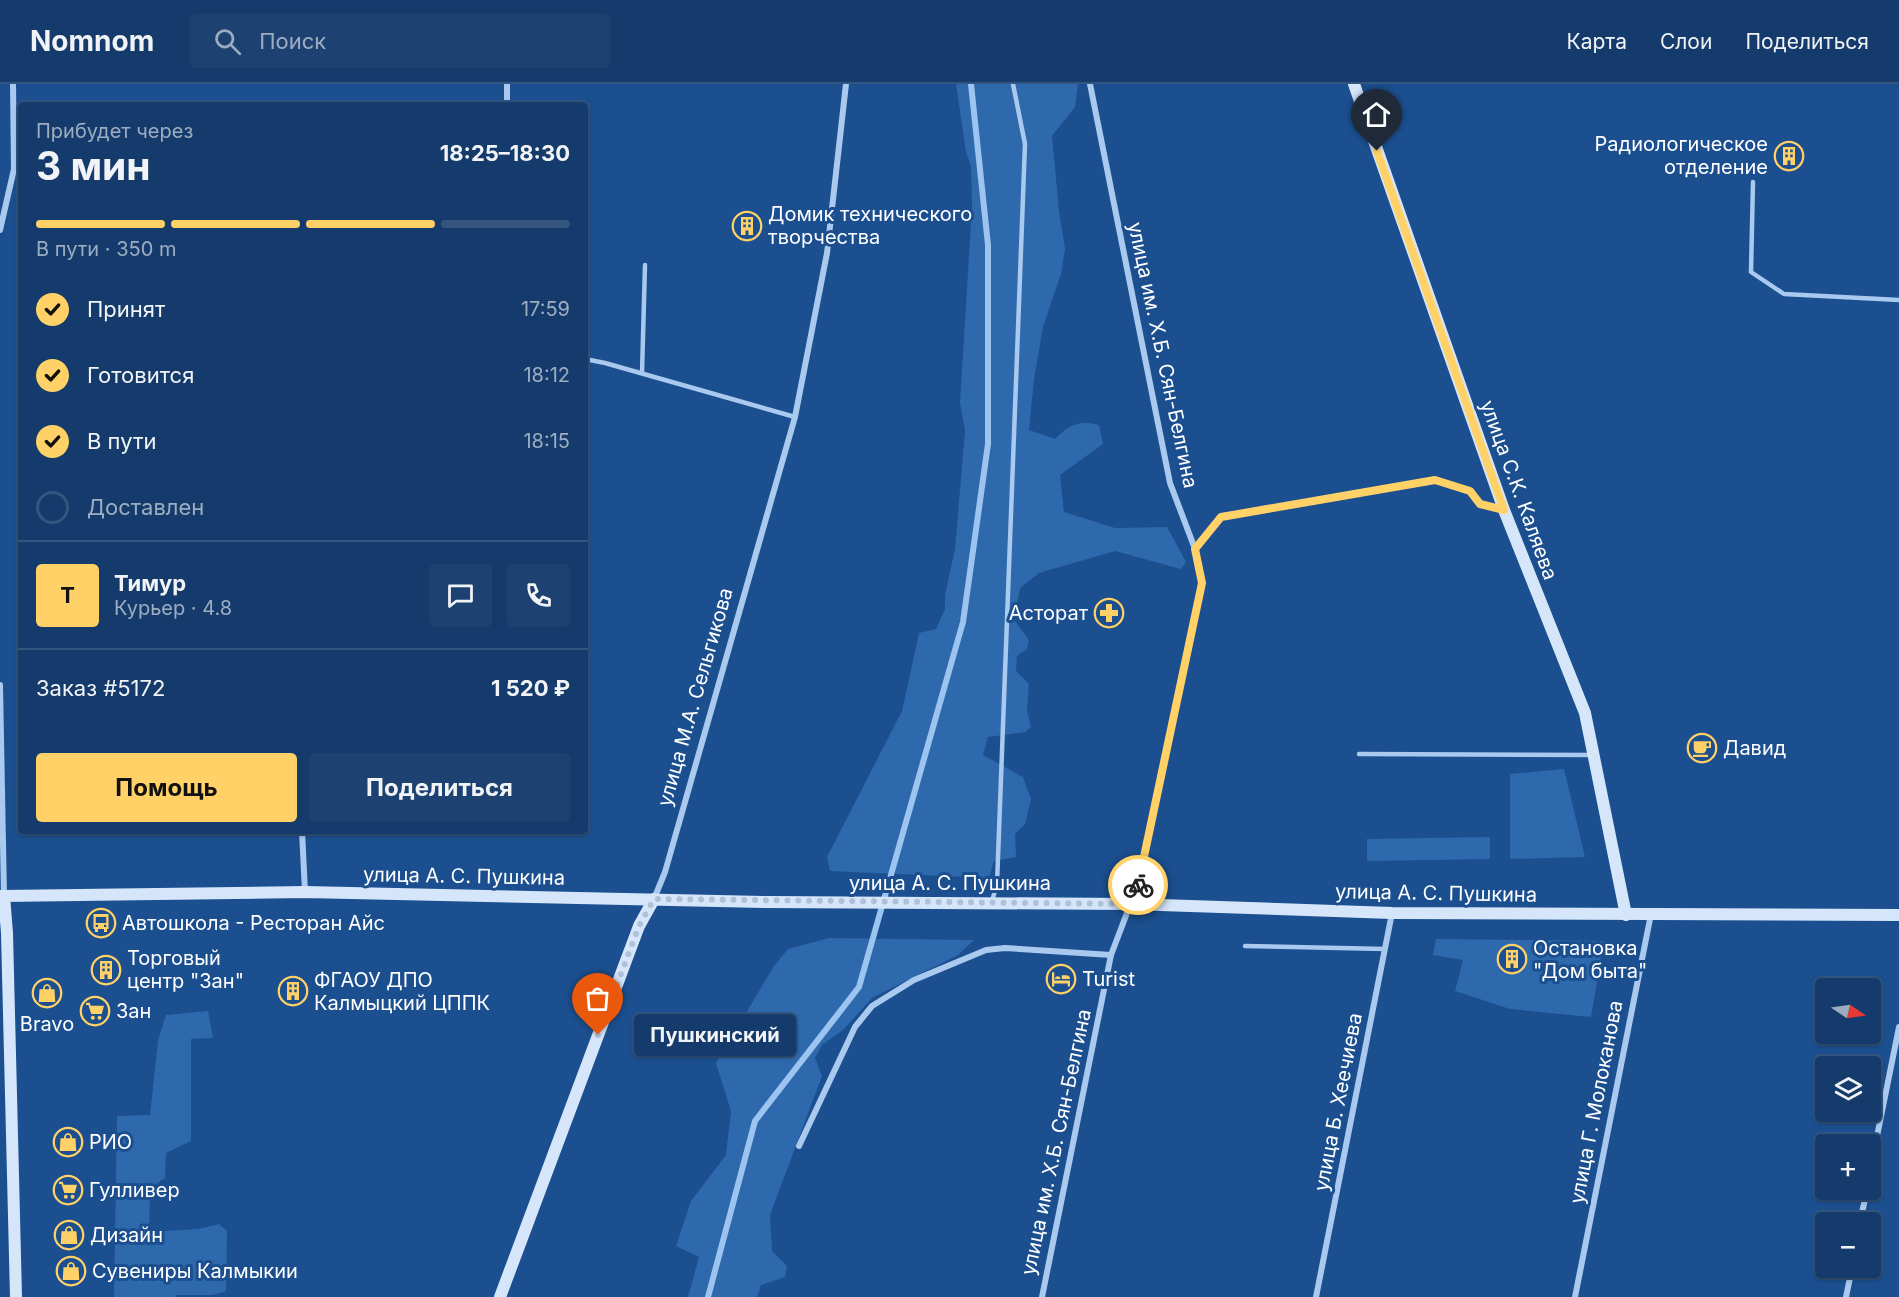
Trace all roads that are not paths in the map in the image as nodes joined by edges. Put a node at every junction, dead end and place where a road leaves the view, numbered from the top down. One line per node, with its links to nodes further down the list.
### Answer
1 (13, 84): 9 (street)
2 (507, 84): 7 (street)
3 (846, 84): 14 (street, улица М.А. Сельгикова)
4 (1013, 84): 24 (lane)
5 (1090, 84): 16 (street, улица им. Х.Б. Сян-Белгина)
6 (1354, 84): 15 (main road, улица С.К. Каляева)
7 (507, 102)
8 (1753, 183): 11 (lane)
9 (0, 230)
10 (645, 265): 13 (lane)
11 (1899, 300)
12 (588, 360): 13 (lane)
13 (642, 373): 14 (lane)
14 (795, 417): 23 (street, улица М.А. Сельгикова)
15 (1504, 510): 16 (street); 19 (main road, улица С.К. Каляева)
16 (1195, 549): 25 (street, улица им. Х.Б. Сян-Белгина)
17 (0, 685): 22 (street)
18 (1359, 754): 19 (lane)
19 (1593, 755): 28 (main road, улица С.К. Каляева)
20 (302, 834): 21 (street)
21 (305, 892): 22 (main road, улица А. С. Пушкина); 23 (main road, улица А. С. Пушкина)
22 (2, 896): 37 (main road)
23 (654, 899): 24 (main road, улица А. С. Пушкина); 38 (main road, улица М.А. Сельгикова)
24 (992, 903): 25 (main road, улица А. С. Пушкина)
25 (1131, 904): 26 (main road, улица А. С. Пушкина); 32 (street, улица им. Х.Б. Сян-Белгина)
26 (1392, 913): 28 (main road, улица А. С. Пушкина); 31 (street, улица Б. Хеечиева)
27 (1651, 914): 28 (main road, улица А. С. Пушкина); 29 (main road, улица А. С. Пушкина); 41 (street, улица Г. Молоканова)
28 (1626, 915)
29 (1899, 915)
30 (1245, 946): 31 (lane)
31 (1385, 949): 40 (street, улица Б. Хеечиева)
32 (1111, 955): 35 (street); 39 (street, улица им. Х.Б. Сян-Белгина)
33 (1899, 1027): 34 (street)
34 (1877, 1134)
35 (800, 1146)
36 (1849, 1278): 42 (street)
37 (16, 1297)
38 (500, 1297)
39 (1041, 1297)
40 (1316, 1297)
41 (1575, 1297)
42 (1846, 1297)

